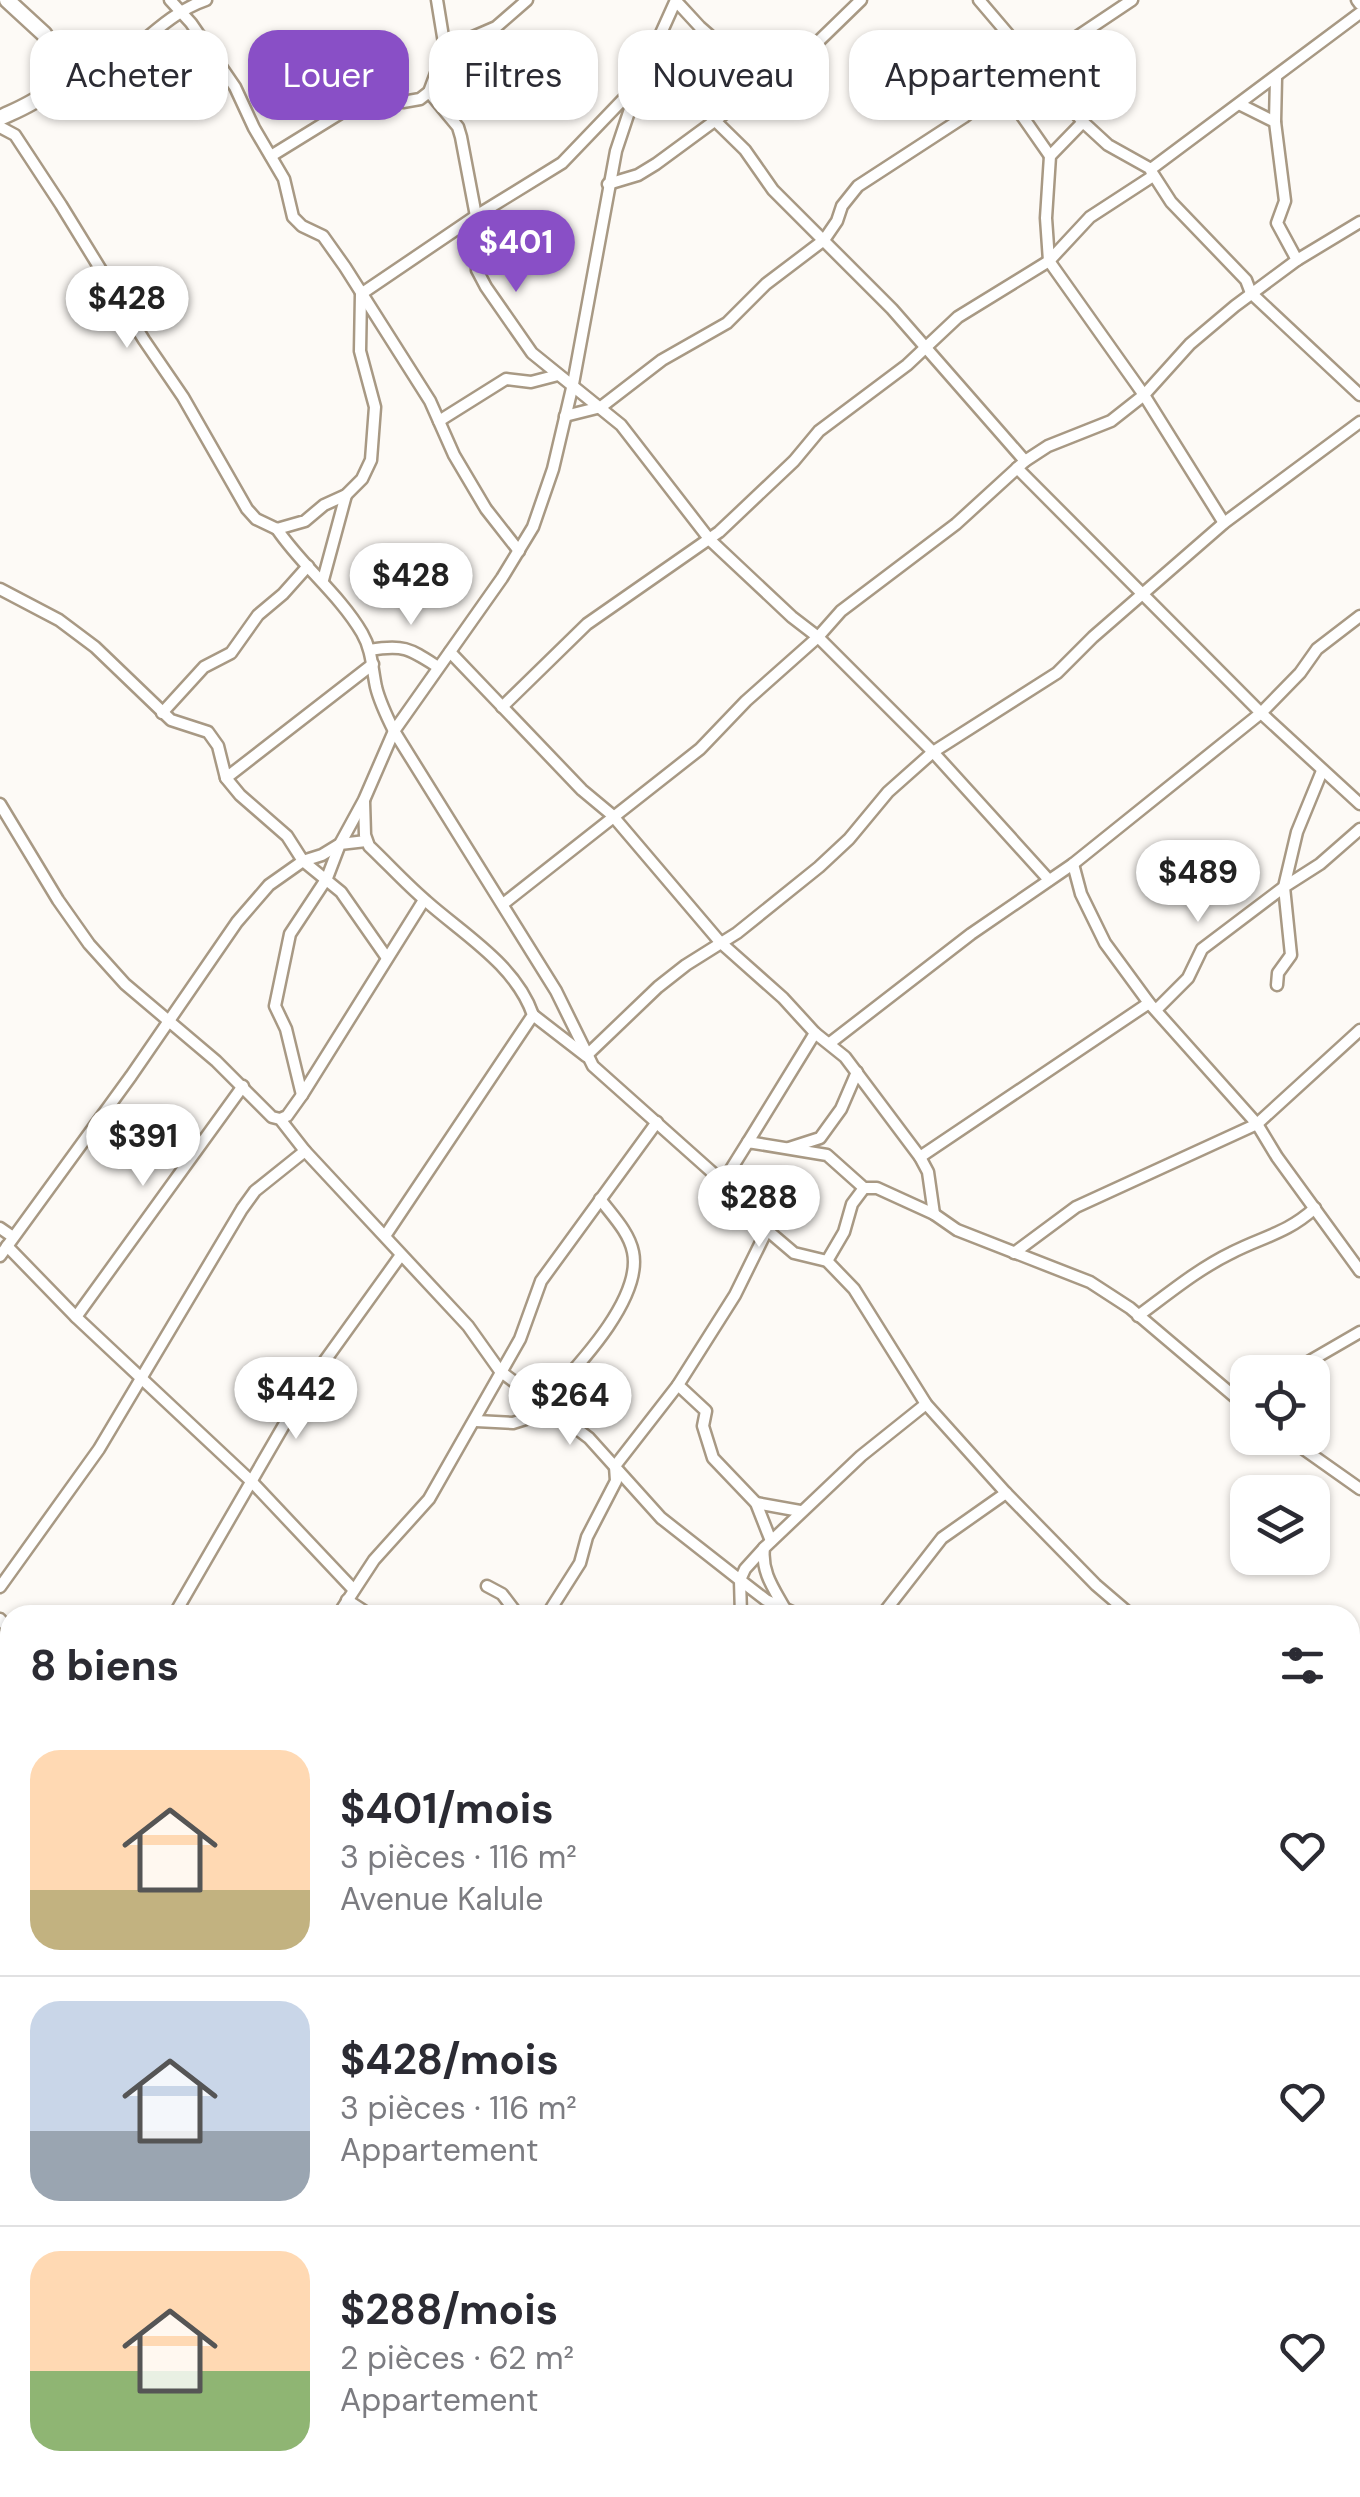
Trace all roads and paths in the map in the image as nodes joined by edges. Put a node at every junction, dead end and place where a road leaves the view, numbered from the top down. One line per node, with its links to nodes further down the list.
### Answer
1 (7, 0): 12 (street)
2 (170, 0): 10 (street)
3 (206, 0): 10 (street)
4 (437, 0): 14 (street)
5 (527, 0): 15 (street)
6 (676, 0): 16 (street); 17 (street)
7 (862, 0): 20 (street)
8 (979, 0): 18 (street)
9 (1132, 0): 19 (street)
10 (179, 10): 13 (street); 36 (street)
11 (1360, 14): 21 (street)
12 (40, 30)
13 (153, 30)
14 (442, 30)
15 (491, 30)
16 (663, 30)
17 (706, 30)
18 (1006, 30)
19 (1086, 30)
20 (829, 32)
21 (1276, 78): 24 (street); 33 (street)
22 (429, 93): 36 (street)
23 (30, 102): 26 (street)
24 (1238, 104): 33 (street); 38 (street)
25 (618, 105): 40 (street)
26 (7, 115): 35 (street)
27 (452, 120): 40 (street)
28 (624, 120): 39 (street)
29 (716, 120): 39 (street); 42 (street)
30 (955, 120): 42 (street)
31 (1025, 120): 37 (street)
32 (1083, 122): 37 (street); 38 (street)
33 (1275, 122): 43 (street)
34 (0, 126): 35 (street)
35 (14, 135): 59 (street)
36 (271, 156): 45 (street)
37 (1050, 156): 44 (street)
38 (1152, 172): 44 (street); 46 (street)
39 (608, 184): 49 (street)
40 (476, 216): 45 (street); 48 (street)
41 (1360, 222): 43 (street)
42 (824, 240): 47 (street); 52 (street)
43 (1297, 260): 46 (street)
44 (1049, 261): 47 (street); 50 (street)
45 (361, 294): 54 (street); 57 (street)
46 (1251, 294): 50 (street); 51 (street)
47 (927, 348): 56 (street); 60 (street)
48 (558, 376): 49 (street); 54 (street)
49 (573, 384): 52 (street); 53 (street)
50 (1144, 395): 56 (street); 58 (street)
51 (1360, 395)
52 (600, 407): 53 (street); 60 (street)
53 (565, 416): 61 (street)
54 (439, 421): 61 (street)
55 (1360, 422): 58 (street)
56 (1021, 464): 65 (street); 67 (street)
57 (346, 495): 59 (street); 63 (street)
58 (1224, 523): 65 (street)
59 (277, 529): 62 (street)
60 (710, 540): 67 (street); 72 (street)
61 (519, 551): 69 (street)
62 (308, 566): 63 (street); 73 (street)
63 (324, 580): 68 (street)
64 (0, 589): 73 (street)
65 (1141, 594): 74 (street); 76 (street)
66 (1360, 616): 74 (street)
67 (818, 637): 76 (street); 82 (street)
68 (370, 650): 70 (street); 71 (street)
69 (450, 652): 71 (street); 72 (street)
70 (373, 664): 75 (street); 78 (street)
71 (438, 667): 75 (street)
72 (502, 706): 82 (street)
73 (162, 713): 78 (street)
74 (1261, 713): 77 (street); 87 (street)
75 (394, 731): 79 (street); 92 (street)
76 (933, 752): 89 (street); 93 (street)
77 (1322, 772): 80 (street); 90 (street)
78 (226, 778): 86 (street)
79 (364, 800): 84 (street); 85 (street)
80 (1360, 804)
81 (2, 810): 98 (street)
82 (612, 815): 92 (street); 93 (street)
83 (1360, 829): 90 (street)
84 (366, 840): 85 (street); 91 (street)
85 (340, 844): 86 (street); 88 (street)
86 (304, 861): 88 (street); 98 (street)
87 (1073, 864): 89 (street); 96 (street)
88 (326, 878): 94 (street); 105 (street)
89 (1049, 880): 101 (street)
90 (1284, 886): 95 (street); 96 (street)
91 (424, 900): 94 (street); 97 (street)
92 (503, 904): 102 (street)
93 (720, 942): 100 (street); 102 (street)
94 (386, 958): 105 (street)
95 (1277, 985)
96 (1153, 1006): 108 (street); 114 (street)
97 (533, 1015): 102 (street); 122 (street)
98 (168, 1023): 104 (street); 123 (street)
99 (1360, 1030): 108 (street)
100 (815, 1033): 101 (street); 110 (street)
101 (830, 1043): 103 (street)
102 (586, 1056): 107 (street)
103 (857, 1072): 109 (street); 114 (street)
104 (243, 1086): 106 (street); 130 (street)
105 (302, 1095): 106 (street)
106 (280, 1120): 112 (street)
107 (656, 1122): 115 (street); 117 (street)
108 (1257, 1124): 118 (street); 124 (street)
109 (820, 1138): 111 (street); 113 (street)
110 (748, 1142): 111 (street); 115 (street)
111 (788, 1148): 113 (street)
112 (305, 1151): 122 (street); 134 (street)
113 (826, 1156): 116 (street)
114 (920, 1157): 119 (street)
115 (723, 1182): 121 (street)
116 (864, 1188): 119 (street); 127 (street)
117 (600, 1198): 133 (street); 138 (street)
118 (1316, 1208): 128 (street); 129 (street)
119 (934, 1214): 124 (street)
120 (0, 1228): 123 (street)
121 (767, 1230): 127 (street); 135 (street)
122 (385, 1236): 125 (street)
123 (10, 1242): 126 (street); 130 (street)
124 (1014, 1252): 129 (street)
125 (402, 1255): 133 (street); 142 (street)
126 (0, 1256)
127 (826, 1261): 137 (street)
128 (1358, 1262)
129 (1138, 1316): 136 (street)
130 (76, 1317): 134 (street)
131 (1360, 1332): 132 (street)
132 (1320, 1355)
133 (500, 1371): 138 (street); 139 (street)
134 (144, 1379): 142 (street); 150 (street)
135 (678, 1386): 141 (street); 145 (street)
136 (1230, 1390)
137 (926, 1404): 144 (street); 146 (street)
138 (549, 1407): 139 (street); 141 (street)
139 (476, 1420): 151 (street)
140 (1312, 1455): 143 (street)
141 (615, 1466): 148 (street); 157 (street)
142 (252, 1482): 151 (street); 153 (street)
143 (1360, 1488)
144 (1006, 1493): 162 (street); 163 (street)
145 (756, 1503): 146 (street); 147 (street)
146 (800, 1511): 147 (street)
147 (767, 1545): 148 (street); 161 (street)
148 (740, 1580): 152 (street); 158 (street)
149 (487, 1586): 156 (street)
150 (0, 1587)
151 (350, 1595): 154 (street); 155 (street)
152 (766, 1600): 159 (street); 160 (street)
153 (180, 1605)
154 (344, 1605)
155 (360, 1605)
156 (510, 1605)
157 (554, 1605)
158 (742, 1605)
159 (754, 1605)
160 (777, 1605)
161 (783, 1605)
162 (890, 1605)
163 (1119, 1605)

